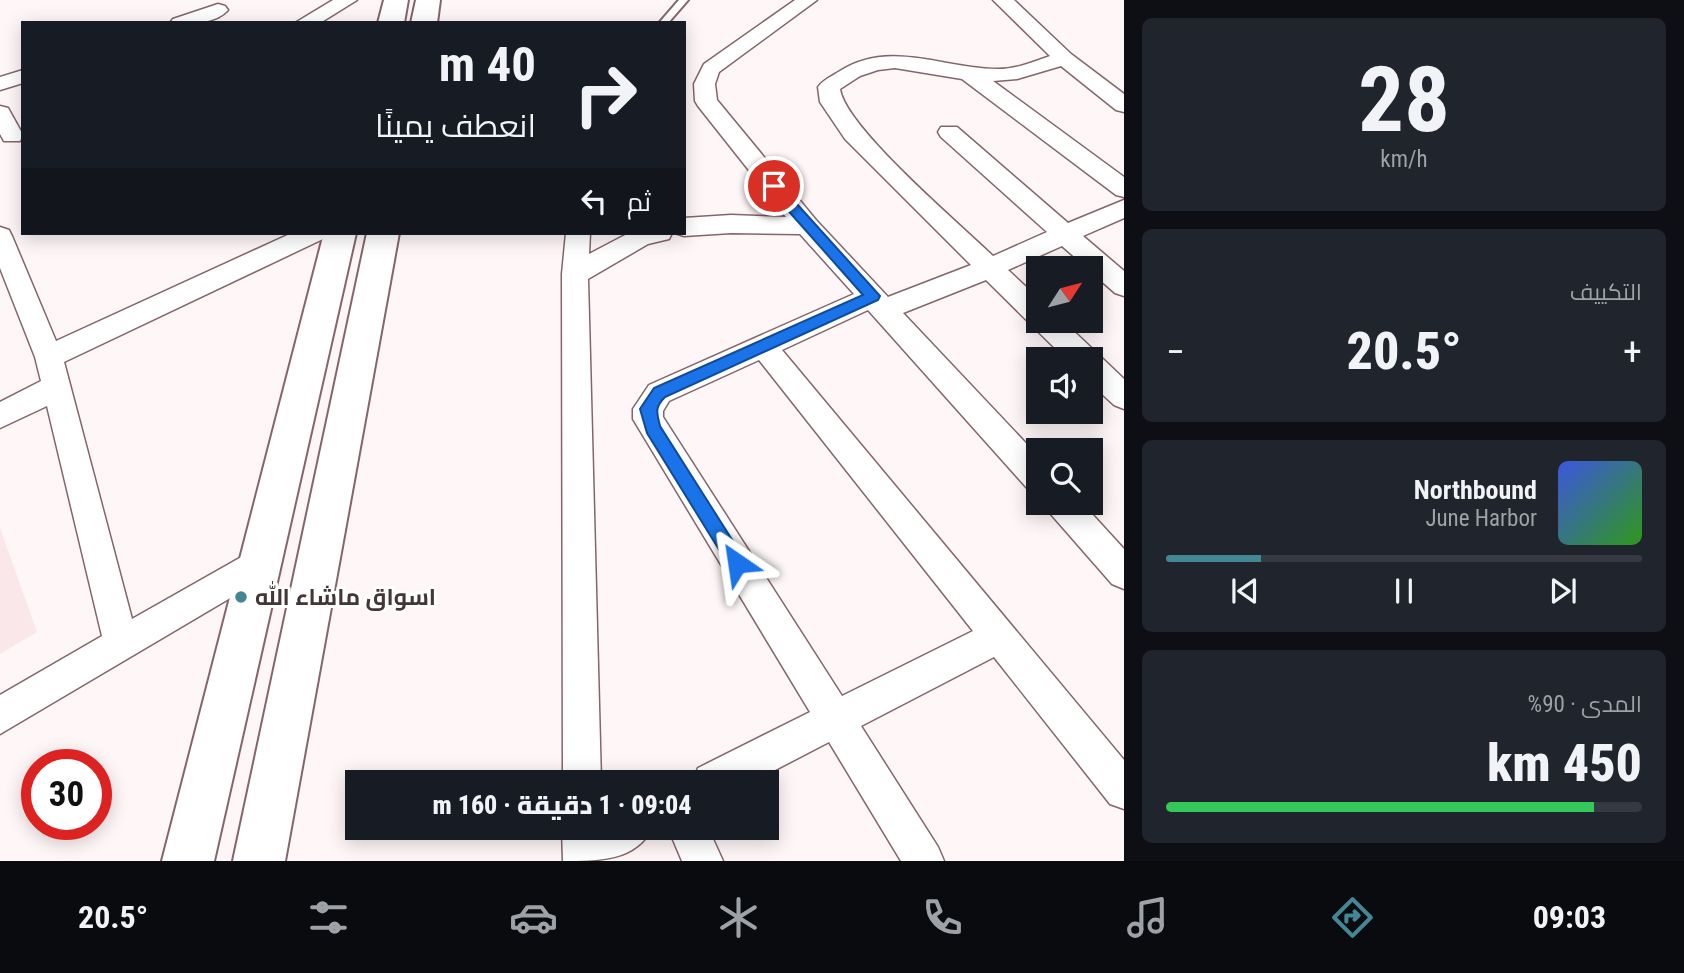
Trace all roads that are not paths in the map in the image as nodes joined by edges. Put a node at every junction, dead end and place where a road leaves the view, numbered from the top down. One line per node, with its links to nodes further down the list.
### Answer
1 (346, 0): 9 (street)
2 (396, 0): 10 (main road)
3 (428, 0): 11 (main road)
4 (684, 0): 12 (lane)
5 (807, 0): 17 (street)
6 (1003, 0): 13 (street)
7 (219, 11): 8 (street)
8 (186, 21)
9 (309, 21)
10 (391, 21)
11 (424, 21)
12 (665, 21)
13 (1064, 58): 14 (street); 18 (street)
14 (967, 72): 22 (street); 33 (street)
15 (21, 77): 16 (street)
16 (0, 83)
17 (695, 98): 24 (street)
18 (1124, 105)
19 (0, 113): 21 (street)
20 (949, 132): 26 (street)
21 (12, 136)
22 (1124, 189)
23 (1124, 208): 26 (street)
24 (807, 226): 25 (street); 36 (street)
25 (686, 227)
26 (1063, 234): 33 (street); 35 (street)
27 (310, 235): 41 (street)
28 (340, 235): 48 (main road)
29 (383, 235): 61 (main road)
30 (578, 235): 34 (street)
31 (650, 235): 34 (street)
32 (0, 236): 41 (street)
33 (989, 268): 36 (street); 37 (street)
34 (575, 274): 54 (street)
35 (1124, 286)
36 (879, 303): 39 (street); 46 (street)
37 (1026, 303)
38 (1057, 333): 40 (street)
39 (764, 347): 50 (street); 53 (street)
40 (1072, 347)
41 (49, 357): 43 (street)
42 (1103, 377): 44 (street)
43 (56, 387): 45 (street); 51 (street)
44 (1124, 397)
45 (0, 416)
46 (1026, 465)
47 (1072, 515): 49 (street)
48 (259, 563): 51 (street); 60 (main road)
49 (1124, 573)
50 (999, 636): 53 (street); 56 (street)
51 (121, 644): 52 (street)
52 (0, 716)
53 (836, 720): 55 (street); 63 (street)
54 (582, 770)
55 (736, 770)
56 (1124, 790)
57 (603, 840): 59 (street)
58 (693, 840): 62 (street)
59 (582, 849)
60 (188, 861)
61 (259, 861)
62 (703, 861)
63 (924, 861)

